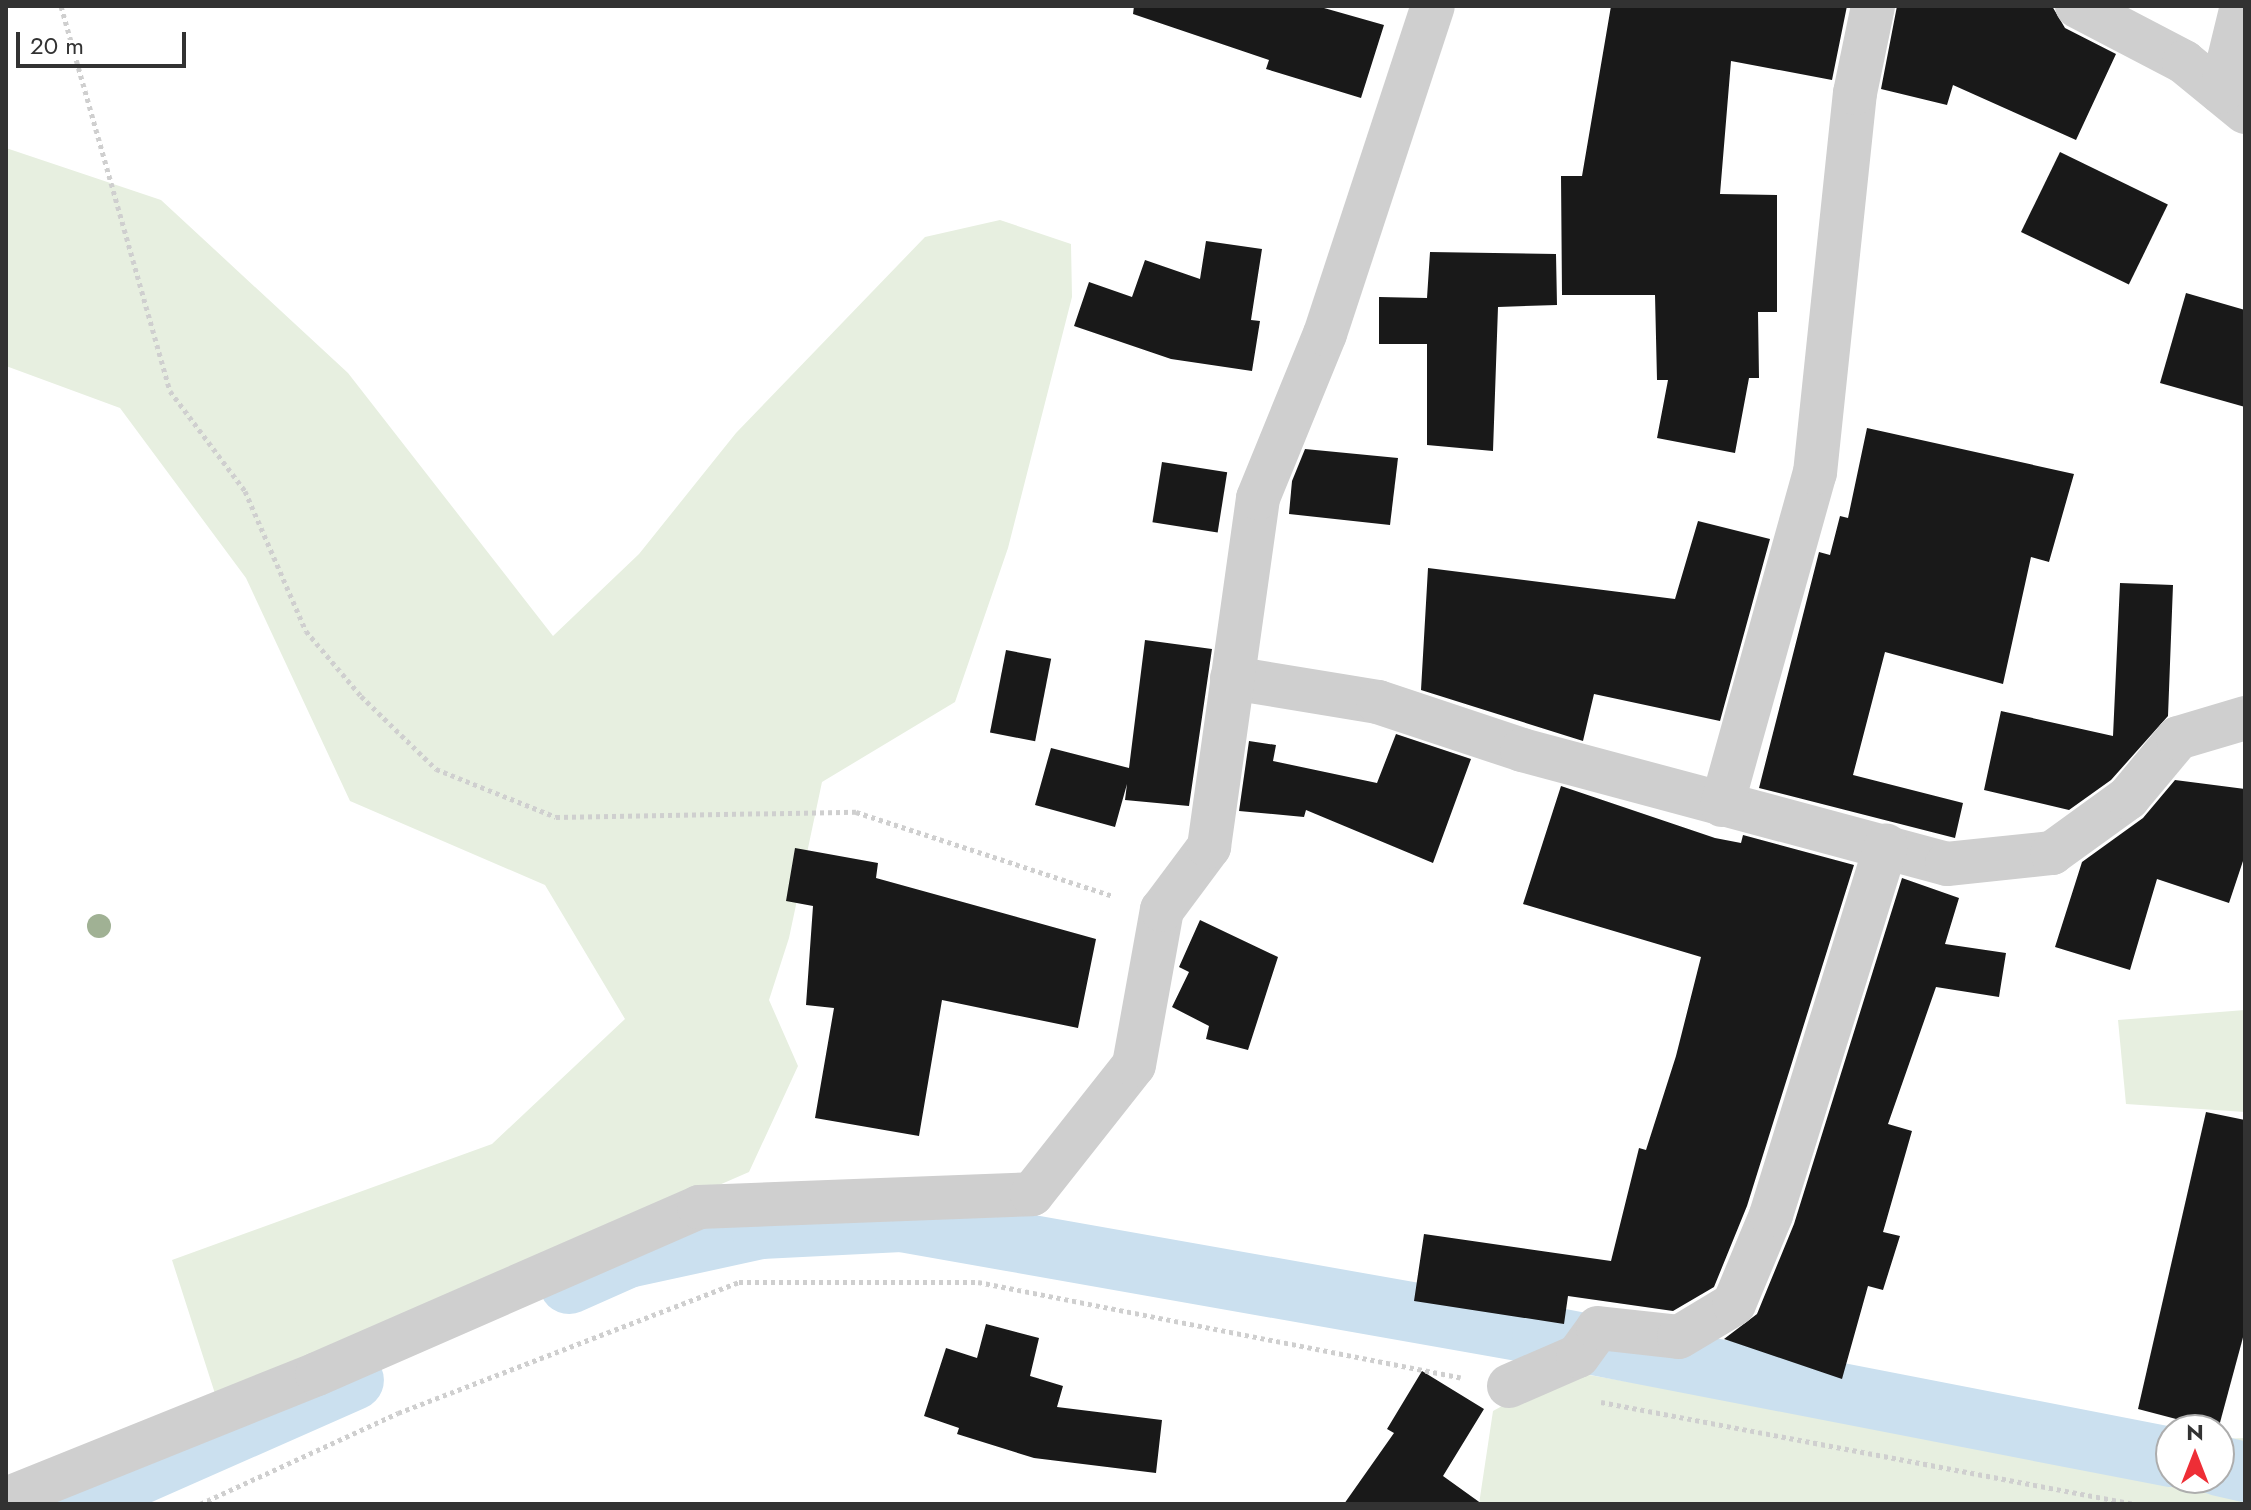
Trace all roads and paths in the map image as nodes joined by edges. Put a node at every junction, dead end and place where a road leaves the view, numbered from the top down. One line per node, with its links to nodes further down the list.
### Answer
1 (61, 6): 11 (path)
2 (1433, 6): 7 (street)
3 (1873, 6): 9 (street)
4 (2077, 6): 6 (street)
5 (2242, 6): 6 (street)
6 (2233, 102)
7 (1232, 678): 9 (street); 11 (street)
8 (2245, 718): 10 (street)
9 (1722, 805): 10 (street)
10 (1886, 845): 12 (street)
11 (1162, 910): 14 (street)
12 (1509, 1386): 15 (path)
13 (1587, 1400): 16 (path)
14 (6, 1499)
15 (200, 1504)
16 (2134, 1504)

